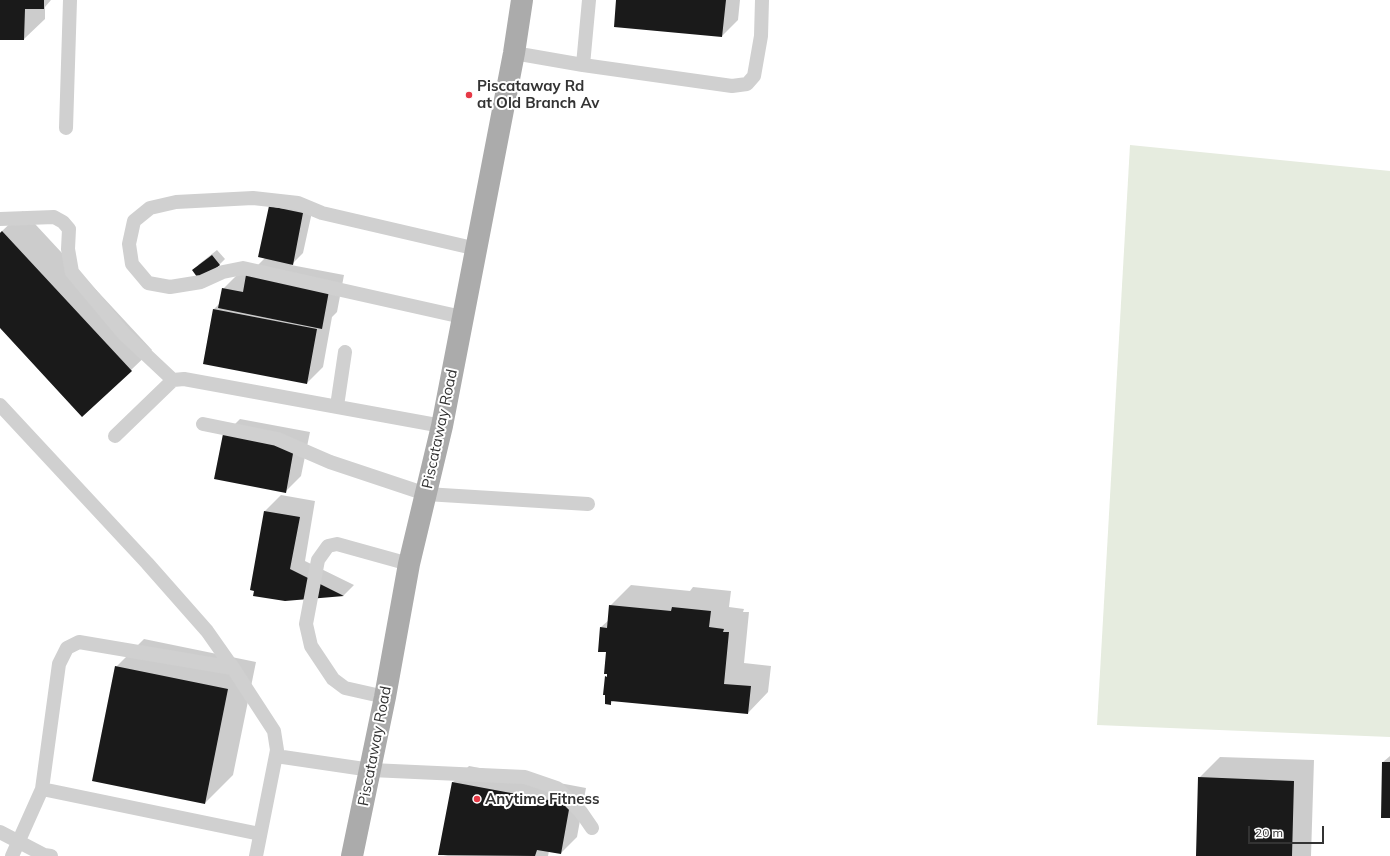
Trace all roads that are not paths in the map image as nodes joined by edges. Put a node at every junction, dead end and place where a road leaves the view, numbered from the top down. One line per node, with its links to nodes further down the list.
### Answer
1 (70, 0): 7 (lane)
2 (522, 0): 5 (main road, Piscataway Road)
3 (589, 0): 6 (lane)
4 (762, 0): 6 (lane)
5 (514, 53): 6 (lane); 9 (main road, Piscataway Road)
6 (583, 65)
7 (66, 128)
8 (0, 219): 12 (lane)
9 (477, 249): 10 (main road, Piscataway Road); 10 (lane)
10 (462, 318): 16 (main road, Piscataway Road)
11 (345, 352): 14 (lane)
12 (173, 380): 14 (lane); 17 (lane)
13 (0, 405): 21 (lane)
14 (337, 406): 16 (lane)
15 (203, 424): 18 (lane)
16 (442, 426): 18 (main road, Piscataway Road)
17 (115, 436)
18 (426, 494): 19 (lane); 20 (main road, Piscataway Road)
19 (588, 504)
20 (409, 564): 22 (main road, Piscataway Road); 22 (lane)
21 (233, 668): 23 (lane); 25 (lane)
22 (386, 697): 24 (main road, Piscataway Road)
23 (276, 756): 24 (lane); 28 (lane)
24 (371, 770): 26 (lane); 33 (main road, Piscataway Road)
25 (42, 790): 28 (lane); 29 (lane)
26 (592, 828)
27 (0, 832): 29 (lane)
28 (260, 834): 32 (lane)
29 (19, 841): 30 (lane); 31 (lane)
30 (12, 856)
31 (51, 856)
32 (256, 856)
33 (352, 856)

